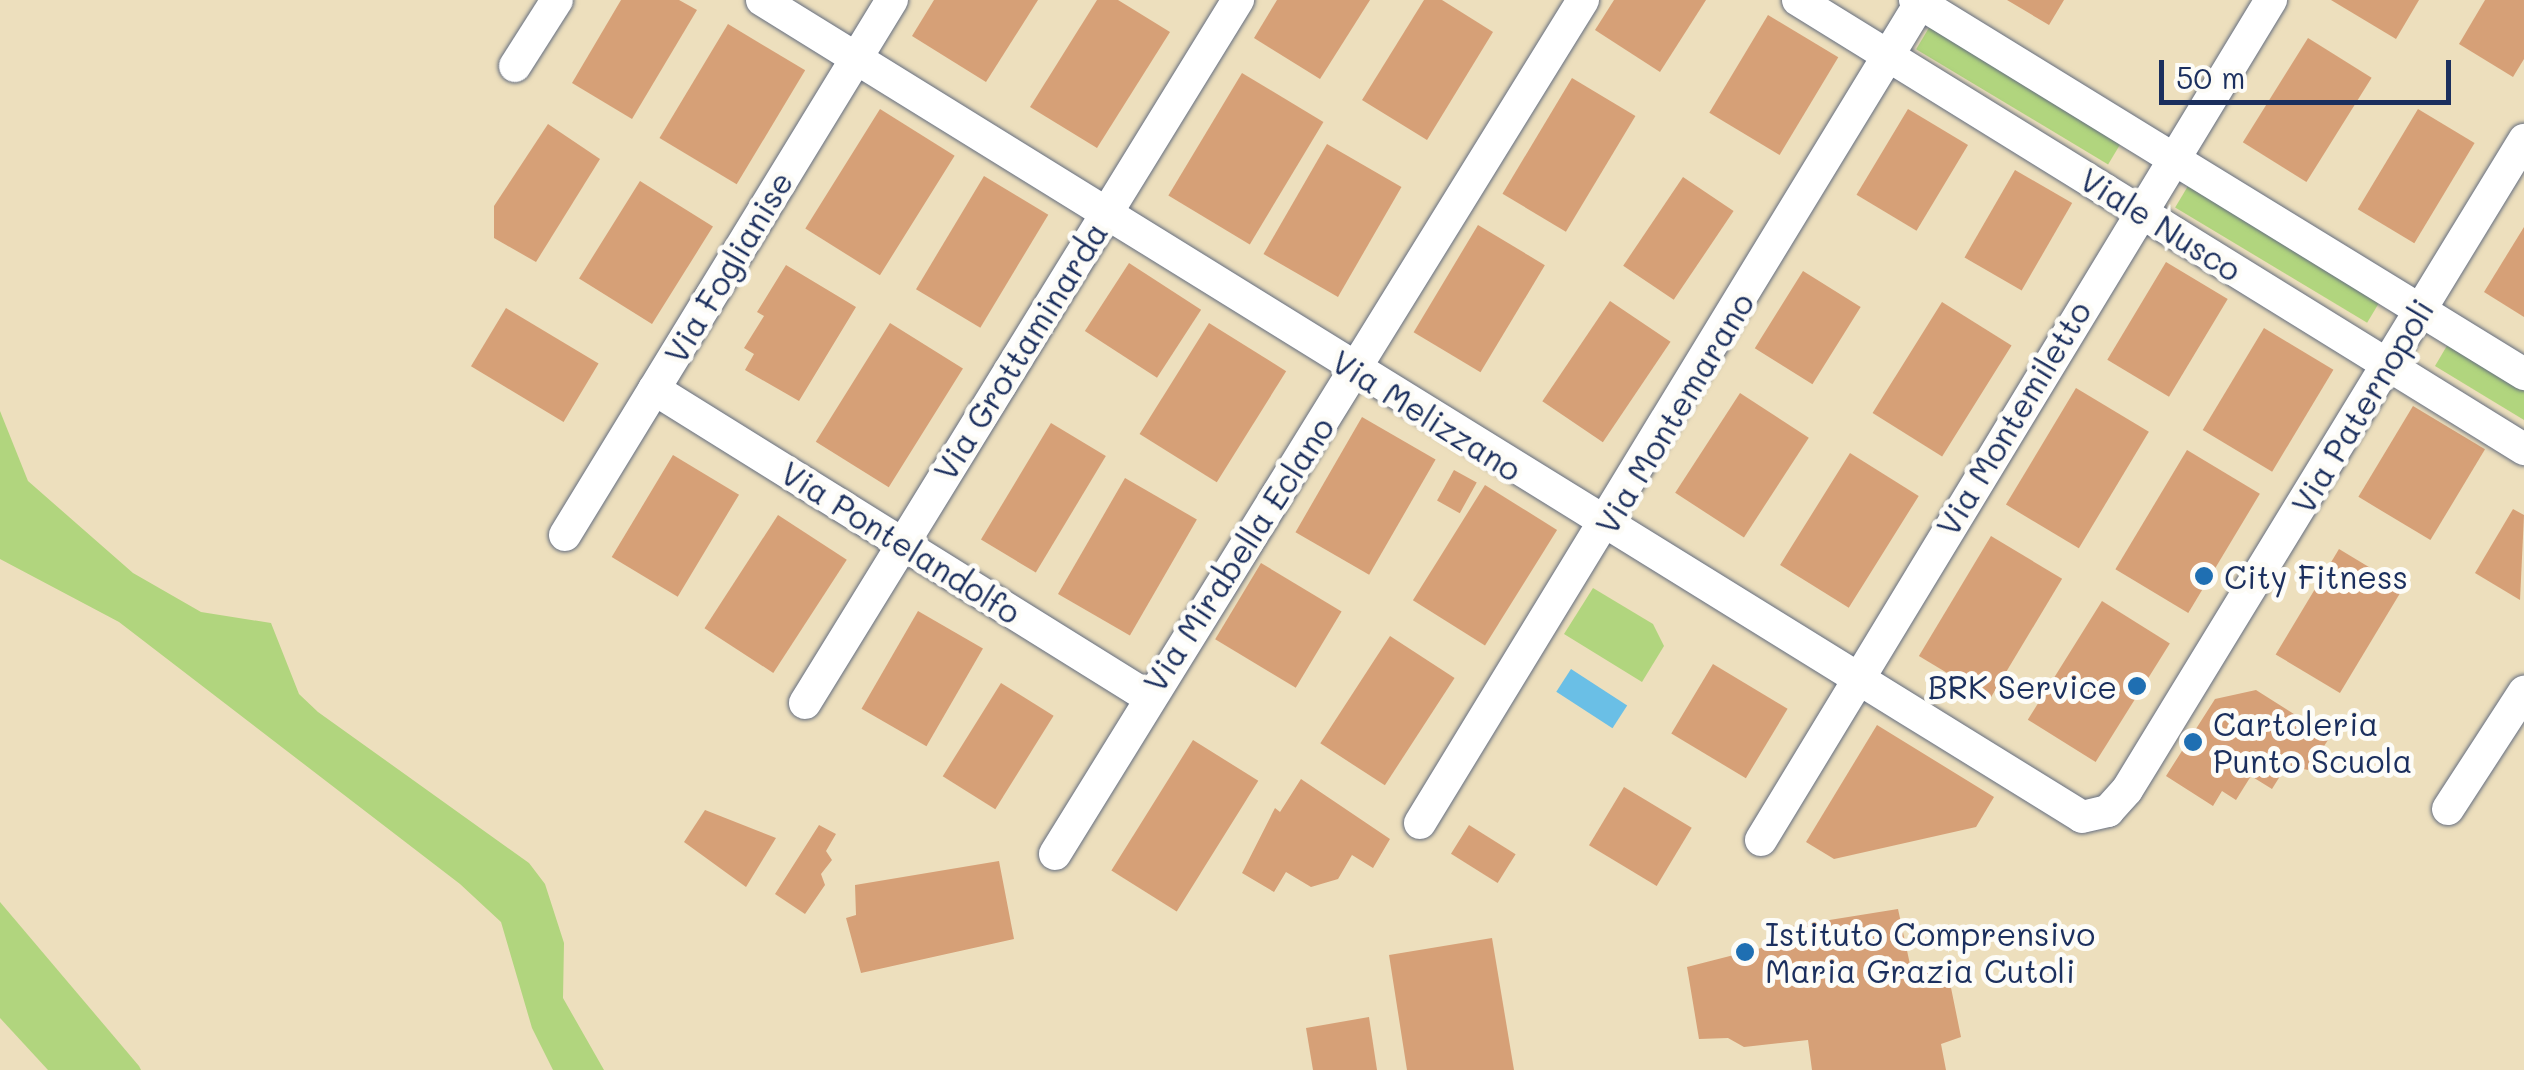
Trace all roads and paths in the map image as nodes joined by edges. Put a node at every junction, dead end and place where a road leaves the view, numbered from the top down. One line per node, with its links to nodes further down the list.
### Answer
1 (557, 0): 11 (street)
2 (762, 0): 10 (street, Via Melizzano)
3 (892, 0): 10 (street, Via Foglianise)
4 (1238, 0): 15 (street, Via Grottaminarda)
5 (1583, 0): 18 (street, Via Mirabella Eclano)
6 (1798, 0): 9 (street, Viale Nusco)
7 (2270, 0): 13 (street, Via Montemiletto)
8 (1919, 1): 9 (street, Via Montemarano); 13 (street, Viale Nusco)
9 (1889, 55): 14 (street, Viale Nusco); 22 (street, Via Montemarano)
10 (855, 58): 15 (street, Via Melizzano); 20 (street, Via Foglianise)
11 (515, 66)
12 (2524, 140): 16 (street, Via Paternopoli)
13 (2170, 159): 14 (street, Via Montemiletto); 16 (street, Viale Nusco)
14 (2140, 211): 17 (street, Viale Nusco); 25 (street, Via Montemiletto)
15 (1105, 214): 18 (street, Via Melizzano); 24 (street, Via Grottaminarda)
16 (2419, 311): 17 (street, Via Paternopoli); 19 (street, Viale Nusco)
17 (2388, 365): 21 (street, Viale Nusco); 30 (street, Via Paternopoli)
18 (1356, 370): 22 (street, Via Melizzano); 27 (street, Via Mirabella Eclano)
19 (2524, 374)
20 (654, 389): 23 (street, Via Foglianise); 24 (street, Via Pontelandolfo)
21 (2524, 449)
22 (1605, 527): 25 (street, Via Melizzano); 31 (street, Via Montemarano)
23 (565, 535)
24 (901, 542): 27 (street, Via Pontelandolfo); 28 (street, Via Grottaminarda)
25 (1853, 681): 30 (street, Via Melizzano); 32 (street, Via Montemiletto)
26 (2524, 692): 29 (street)
27 (1147, 696): 33 (street, Via Mirabella Eclano)
28 (805, 703)
29 (2448, 810)
30 (2096, 817)
31 (1420, 823)
32 (1761, 840)
33 (1055, 854)

